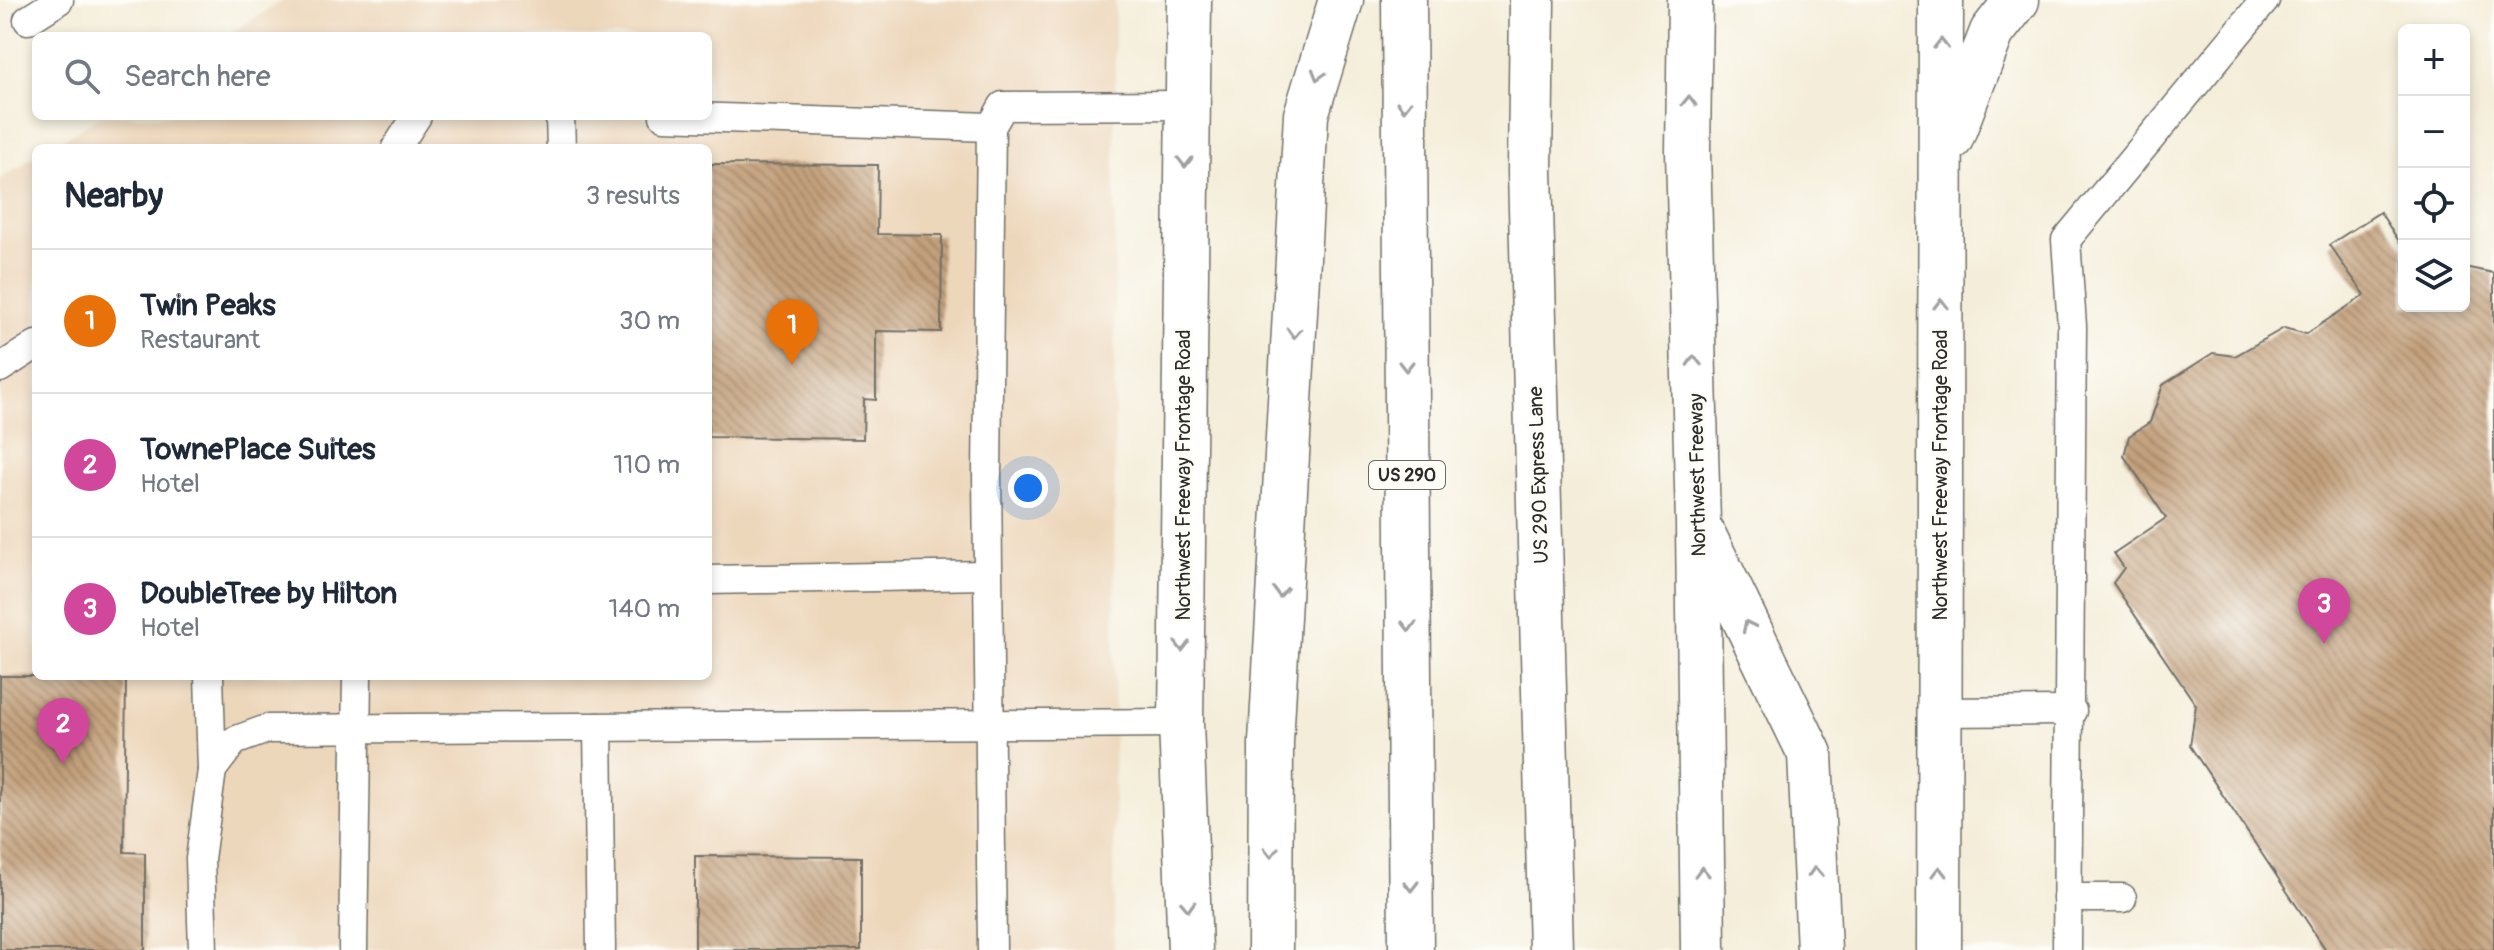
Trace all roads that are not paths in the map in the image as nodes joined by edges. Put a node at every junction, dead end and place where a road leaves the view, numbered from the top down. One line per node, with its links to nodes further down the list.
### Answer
1 (59, 0): 10 (lane)
2 (1189, 0): 11 (main road, Northwest Freeway Frontage Road)
3 (1341, 0): 40 (main road, one-way to 40)
4 (1404, 0): 41 (main road, US 290, one-way to 41)
5 (1532, 0): 42 (main road, US 290 Express Lane)
6 (1690, 0): 21 (main road, Northwest Freeway, one-way to 6)
7 (1941, 0): 18 (main road, Northwest Freeway Frontage Road, one-way to 7)
8 (2017, 0): 18 (main road)
9 (2265, 0): 26 (lane)
10 (28, 20)
11 (1185, 105): 15 (lane); 28 (main road, Northwest Freeway Frontage Road, one-way to 28)
12 (712, 118): 15 (lane)
13 (414, 120): 16 (lane)
14 (560, 120): 17 (lane)
15 (991, 127): 22 (lane)
16 (399, 144)
17 (561, 144)
18 (1942, 163): 27 (main road, Northwest Freeway Frontage Road, one-way to 18)
19 (32, 348): 20 (lane)
20 (0, 368)
21 (1698, 523): 43 (main road, Northwest Freeway, one-way to 21); 44 (main road, one-way to 21)
22 (987, 575): 23 (lane); 29 (lane)
23 (712, 580)
24 (209, 680): 32 (lane)
25 (357, 680): 31 (lane)
26 (2072, 711): 27 (lane); 33 (lane)
27 (1938, 712): 45 (main road, Northwest Freeway Frontage Road, one-way to 27)
28 (1181, 723): 29 (lane); 39 (main road, Northwest Freeway Frontage Road, one-way to 39)
29 (990, 725): 30 (lane); 38 (lane)
30 (598, 727): 31 (lane); 37 (lane)
31 (356, 728): 32 (lane); 36 (lane)
32 (212, 770): 35 (lane)
33 (2067, 898): 34 (lane); 46 (lane)
34 (2122, 898)
35 (203, 950)
36 (353, 950)
37 (601, 950)
38 (992, 950)
39 (1190, 950)
40 (1270, 950)
41 (1411, 950)
42 (1551, 950)
43 (1703, 950)
44 (1819, 950)
45 (1939, 950)
46 (2067, 950)

